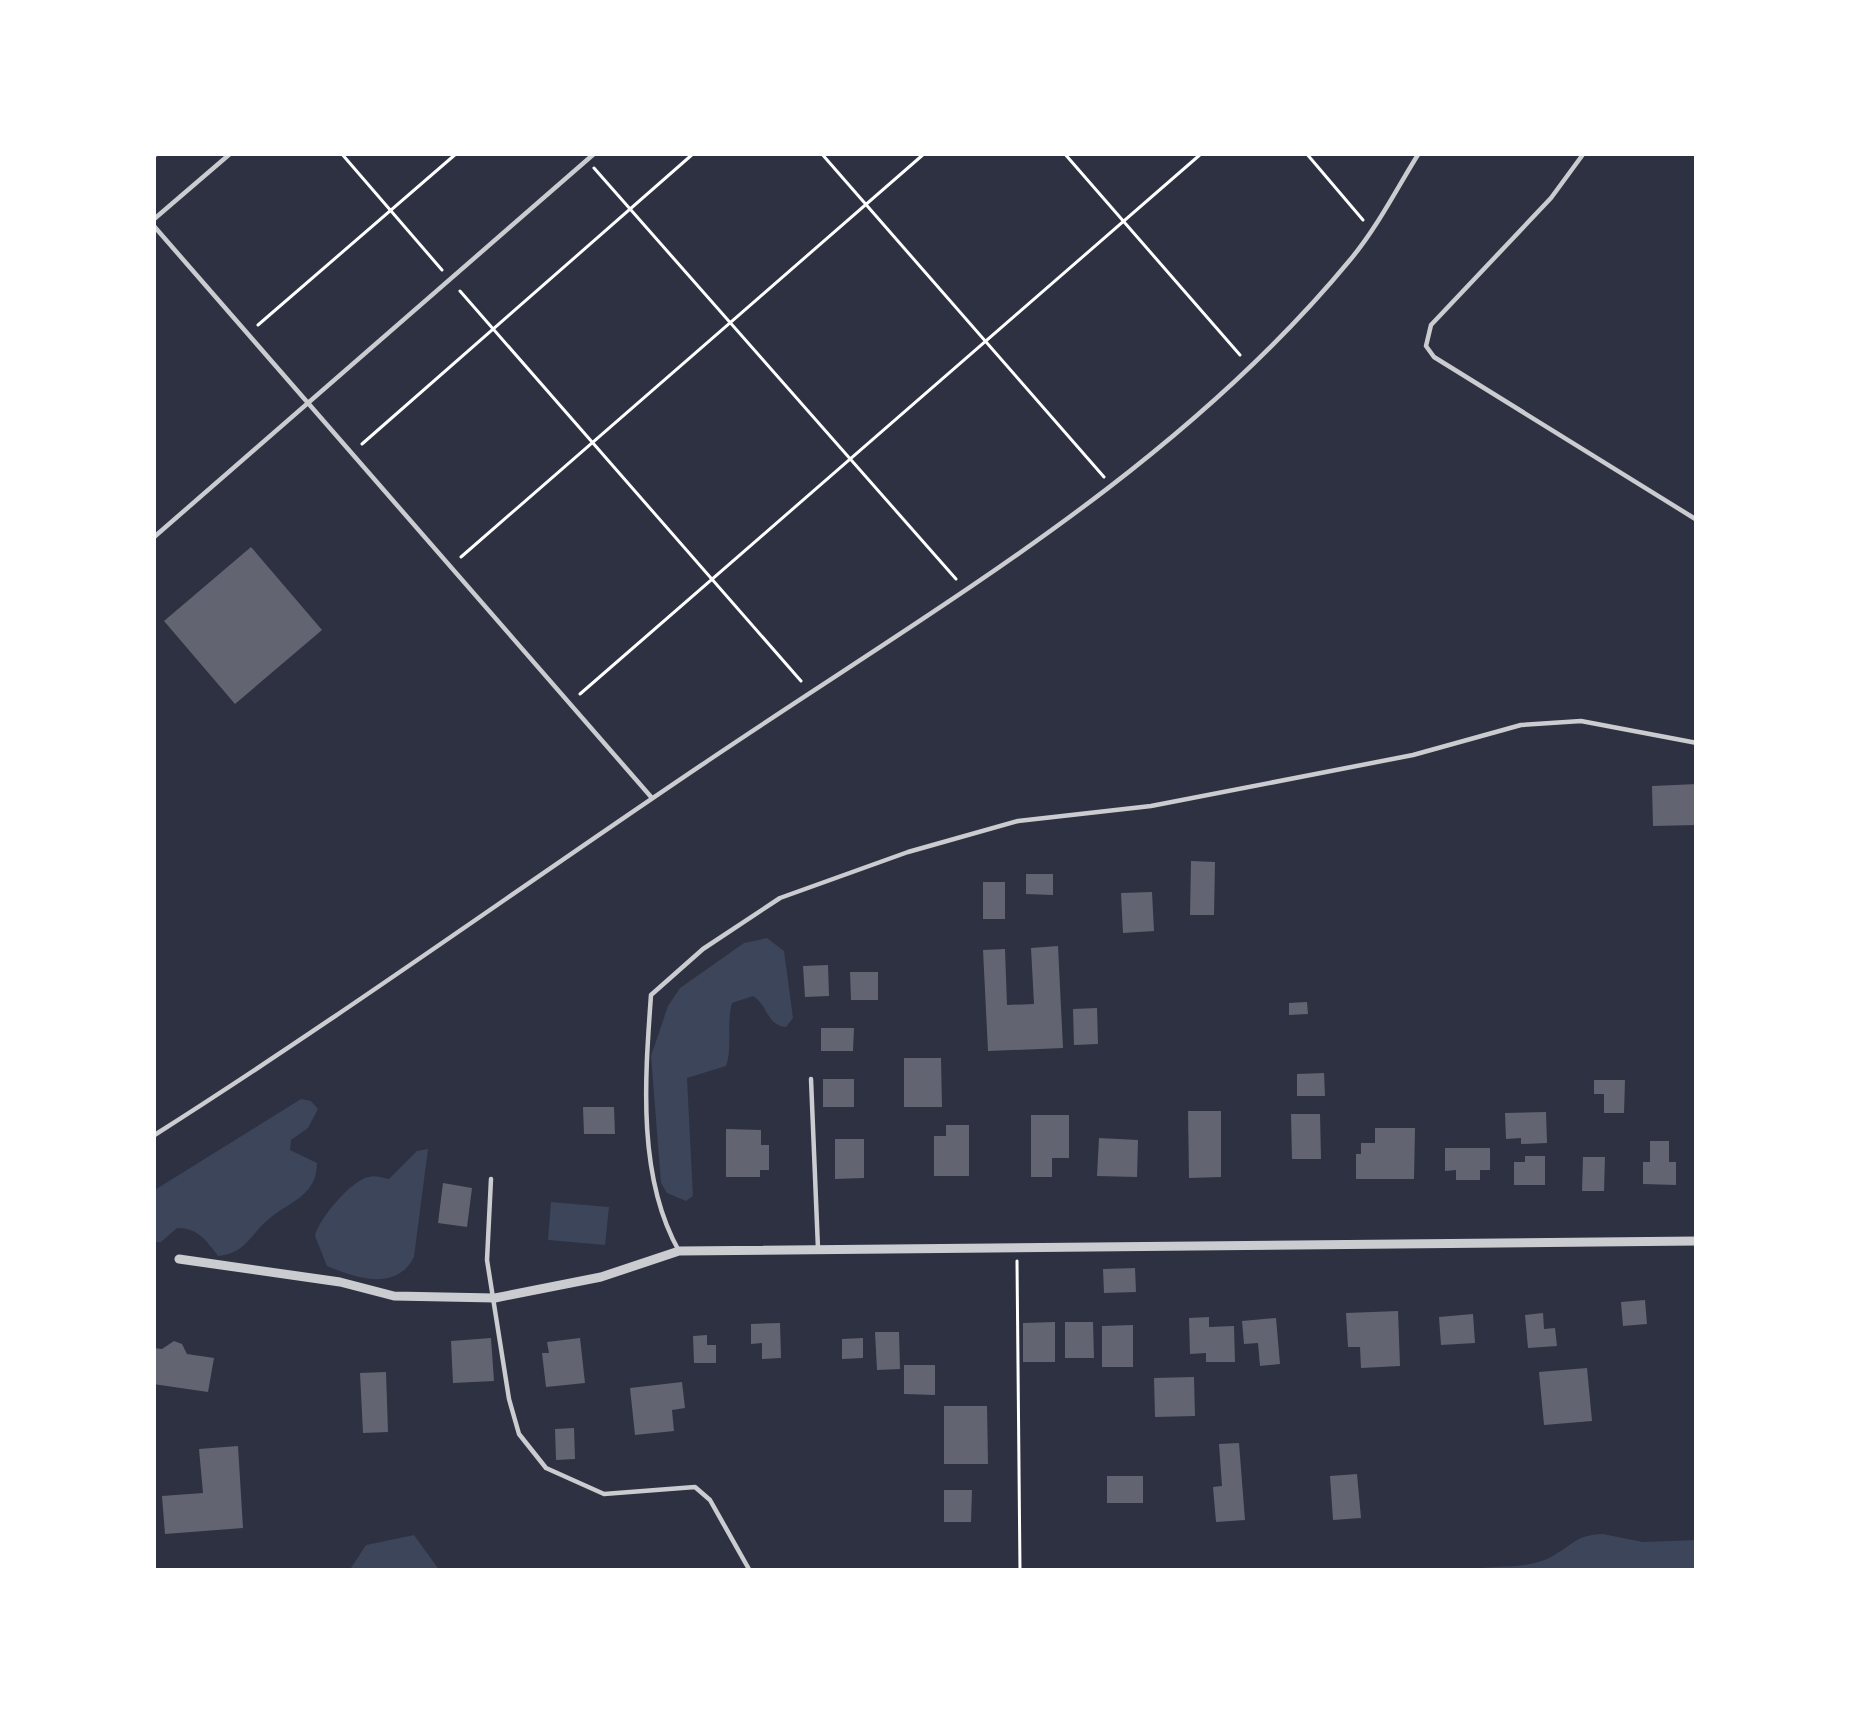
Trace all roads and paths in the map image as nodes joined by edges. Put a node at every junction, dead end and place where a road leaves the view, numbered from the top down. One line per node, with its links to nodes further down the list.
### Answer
1 (231, 153): 18 (lane)
2 (341, 153): 16 (path)
3 (457, 153): 16 (path)
4 (595, 153): 13 (lane)
5 (694, 153): 15 (path)
6 (821, 153): 14 (path)
7 (925, 153): 14 (path)
8 (1064, 153): 17 (path)
9 (1202, 153): 17 (path)
10 (1306, 153): 19 (path)
11 (1419, 153): 19 (lane)
12 (1585, 153): 31 (lane)
13 (587, 160): 15 (path); 20 (lane)
14 (866, 205): 21 (path); 24 (path)
15 (630, 209): 21 (path); 22 (path)
16 (391, 210): 20 (path); 23 (path)
17 (1124, 221): 24 (path); 25 (path)
18 (153, 223): 23 (lane)
19 (1371, 229): 25 (lane)
20 (451, 280): 22 (path); 26 (lane)
21 (729, 323): 27 (path); 29 (path)
22 (494, 330): 27 (path); 28 (path)
23 (248, 334): 26 (lane)
24 (985, 341): 29 (path); 30 (path)
25 (1251, 367): 30 (lane)
26 (308, 403): 28 (lane); 32 (lane)
27 (592, 443): 33 (path); 34 (path)
28 (352, 454): 33 (lane)
29 (849, 460): 34 (path); 35 (path)
30 (1113, 487): 35 (lane)
31 (1697, 520)
32 (153, 538)
33 (451, 566): 37 (lane)
34 (712, 580): 36 (path); 37 (path)
35 (966, 590): 36 (lane)
36 (811, 691): 39 (lane)
37 (570, 703): 39 (lane)
38 (1697, 743): 46 (lane)
39 (652, 798): 41 (lane)
40 (811, 1079): 45 (lane)
41 (153, 1136)
42 (491, 1179): 48 (lane)
43 (1697, 1240): 44 (street)
44 (1017, 1247): 45 (street); 50 (path)
45 (818, 1249): 46 (street)
46 (679, 1251): 48 (street)
47 (179, 1259): 48 (street)
48 (495, 1298): 49 (lane)
49 (750, 1571)
50 (1020, 1571)

